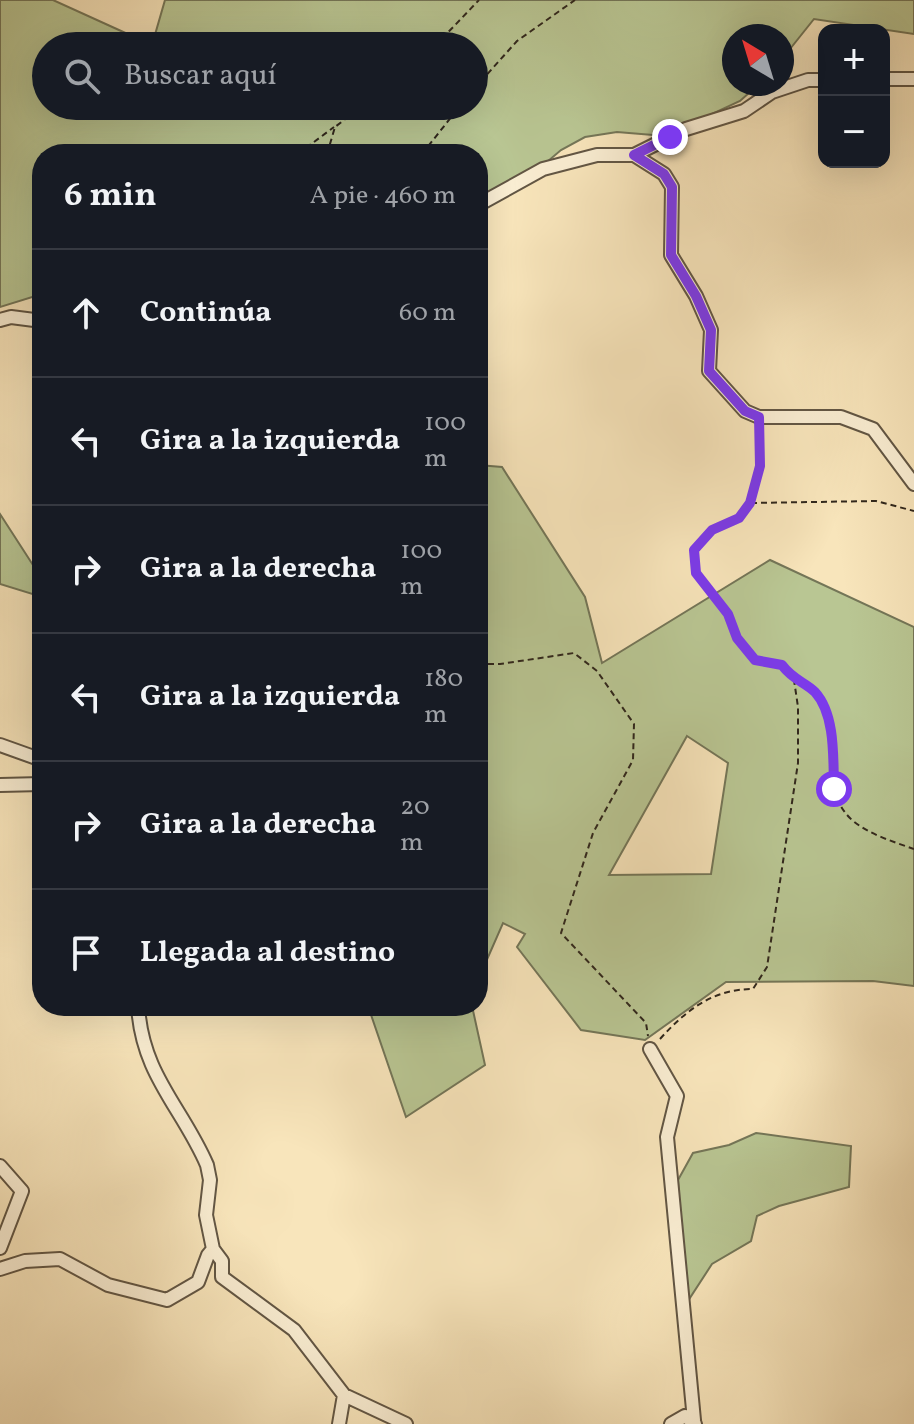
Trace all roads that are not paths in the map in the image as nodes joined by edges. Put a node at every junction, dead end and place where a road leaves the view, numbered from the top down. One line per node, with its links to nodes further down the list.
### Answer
1 (890, 79): 2 (street)
2 (914, 79)
3 (818, 80): 4 (street)
4 (634, 155): 5 (street); 8 (street)
5 (488, 199)
6 (0, 320): 7 (street)
7 (32, 320)
8 (914, 484)
9 (0, 745): 10 (street)
10 (32, 756)
11 (32, 784): 12 (street)
12 (0, 785)
13 (138, 1016): 17 (street)
14 (650, 1049): 20 (street)
15 (0, 1166): 16 (street)
16 (0, 1248)
17 (213, 1249): 18 (street); 19 (street)
18 (0, 1269)
19 (344, 1395): 21 (street); 22 (street)
20 (695, 1422): 23 (street)
21 (339, 1424)
22 (406, 1424)
23 (671, 1424)

